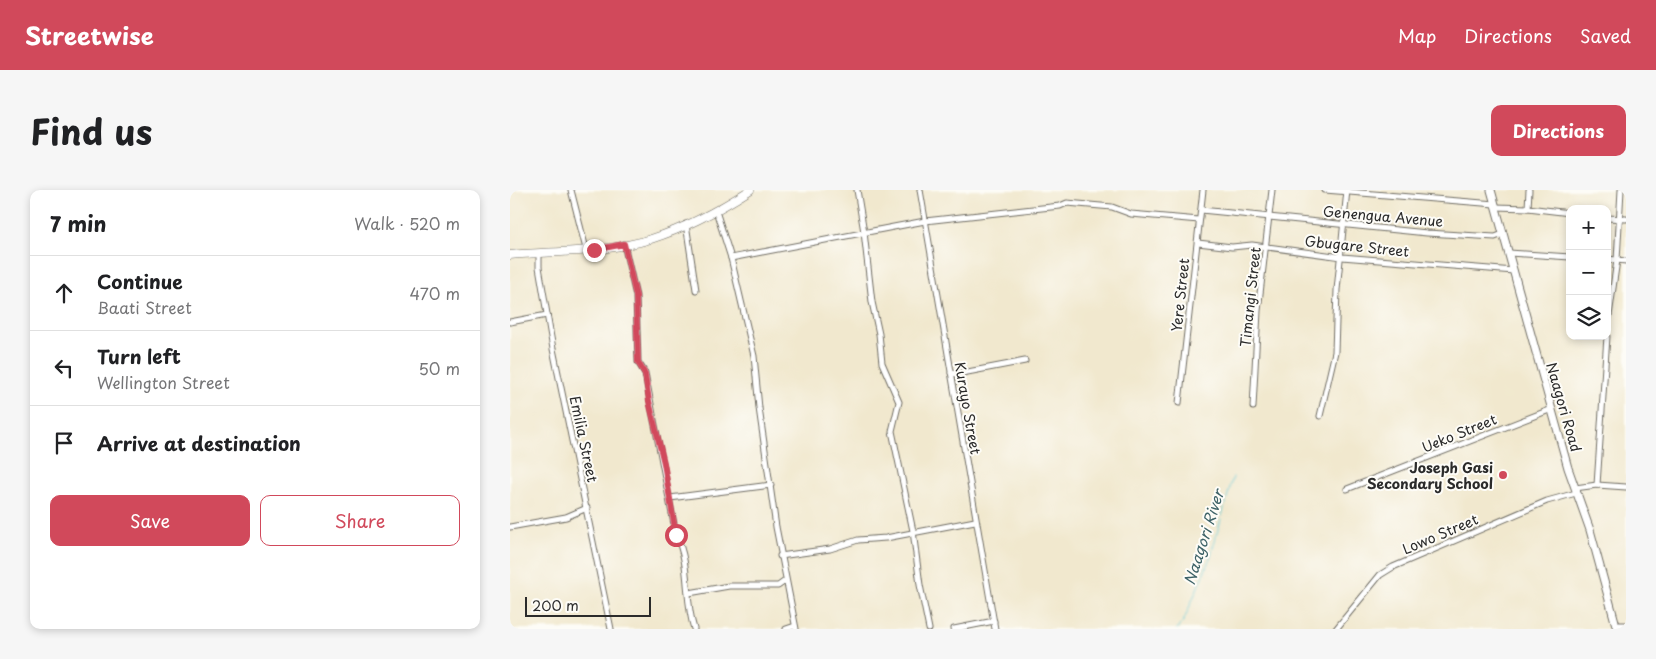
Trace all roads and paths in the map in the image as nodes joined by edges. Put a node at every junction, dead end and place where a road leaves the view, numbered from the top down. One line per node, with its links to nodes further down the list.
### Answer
1 (571, 190): 30 (street)
2 (750, 190): 15 (main road)
3 (857, 190): 25 (street)
4 (920, 190): 22 (street, Kurayo Street)
5 (1203, 190): 14 (street, Yere Street)
6 (1272, 190): 17 (street, Timangi Street)
7 (1325, 190): 11 (street)
8 (1491, 190): 12 (street, Naagori Road)
9 (1530, 190): 13 (street)
10 (1621, 190): 19 (street)
11 (1347, 191): 12 (street); 24 (street)
12 (1496, 206): 13 (street); 26 (street, Naagori Road)
13 (1528, 208): 16 (street)
14 (1201, 210): 17 (street, Genengua Avenue); 21 (street, Yere Street)
15 (716, 211): 23 (main road); 36 (street)
16 (1566, 213)
17 (1269, 217): 24 (street, Genengua Avenue); 29 (street, Timangi Street)
18 (1611, 218): 19 (street)
19 (1619, 218): 20 (street); 38 (street)
20 (1626, 219)
21 (1199, 220): 22 (street); 27 (street, Yere Street)
22 (925, 221): 25 (street); 47 (street, Kurayo Street)
23 (686, 224): 28 (main road); 41 (street)
24 (1345, 224): 26 (street, Genengua Avenue); 34 (street)
25 (864, 232): 36 (street); 61 (street)
26 (1503, 234): 32 (street, Naagori Road)
27 (1198, 243): 29 (street, Gbugare Street); 48 (street, Yere Street)
28 (624, 244): 30 (main road); 57 (street)
29 (1267, 247): 34 (street, Gbugare Street); 49 (street, Timangi Street)
30 (586, 249): 31 (main road)
31 (539, 253): 33 (main road); 43 (street, Emilia Street)
32 (1509, 253): 35 (street); 40 (street, Naagori Road)
33 (510, 255)
34 (1342, 257): 40 (street, Gbugare Street); 51 (street)
35 (1566, 257)
36 (731, 258): 52 (street)
37 (1611, 259): 38 (street)
38 (1617, 260): 39 (street); 42 (street)
39 (1626, 261)
40 (1514, 271): 50 (street, Naagori Road)
41 (696, 290)
42 (1611, 302)
43 (547, 315): 44 (street); 58 (street, Emilia Street)
44 (510, 322)
45 (1607, 340): 53 (street)
46 (1025, 361): 47 (street)
47 (951, 373): 59 (street, Kurayo Street)
48 (1179, 403)
49 (1253, 407)
50 (1552, 409): 55 (street, Ueko Street); 56 (street, Naagori Road)
51 (1320, 416)
52 (771, 485): 57 (street); 62 (street)
53 (1597, 485): 54 (street, Lowo Street); 56 (street, Lowo Street)
54 (1626, 487)
55 (1347, 489)
56 (1575, 491): 67 (street, Naagori Road); 75 (street, Lowo Street)
57 (670, 498): 64 (street)
58 (587, 508): 60 (street); 69 (street, Emilia Street)
59 (975, 521): 61 (street); 65 (street, Kurayo Street)
60 (510, 526)
61 (914, 531): 62 (street); 72 (street)
62 (780, 556): 63 (street)
63 (785, 581): 64 (street); 68 (street)
64 (689, 593): 70 (street)
65 (994, 621): 73 (street); 74 (street, Kurayo Street)
66 (1626, 625): 67 (street)
67 (1617, 627)
68 (795, 628): 71 (street)
69 (610, 629)
70 (694, 629)
71 (786, 629)
72 (929, 629)
73 (954, 629)
74 (995, 629)
75 (1336, 629)

